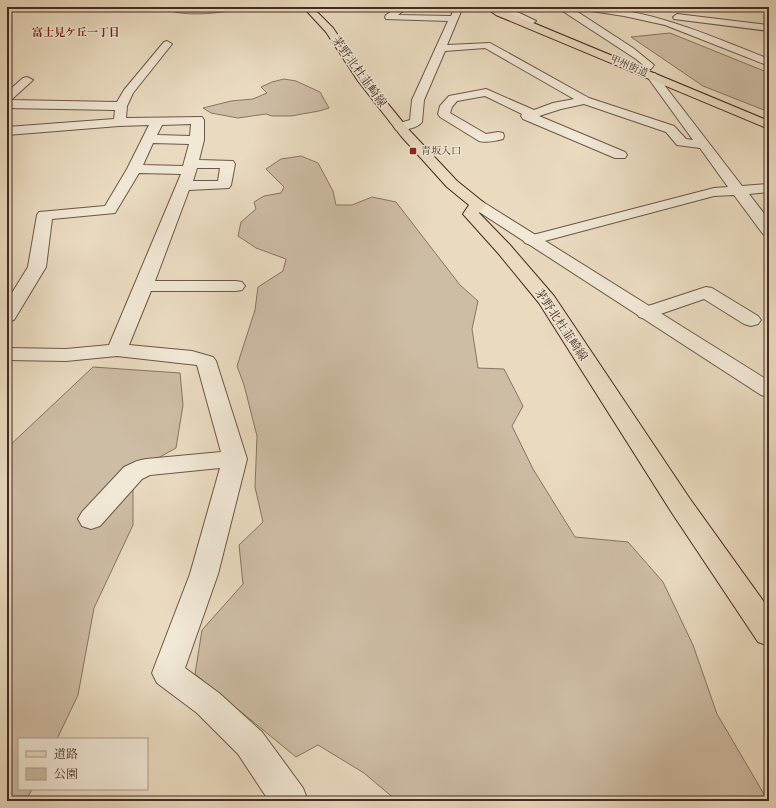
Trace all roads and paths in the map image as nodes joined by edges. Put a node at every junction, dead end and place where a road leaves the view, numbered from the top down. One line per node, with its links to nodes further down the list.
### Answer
1 (306, 7): 30 (main road, 茅野北杜韮崎線)
2 (404, 7): 10 (street)
3 (459, 7): 10 (street)
4 (463, 7): 9 (street)
5 (566, 7): 17 (street)
6 (570, 7): 13 (street)
7 (585, 7): 16 (street)
8 (634, 7): 12 (street)
9 (489, 8): 11 (street); 17 (main road, 甲州街道)
10 (454, 19): 15 (street)
11 (532, 21)
12 (769, 28)
13 (624, 34)
14 (167, 44): 22 (street)
15 (441, 48): 20 (street); 26 (street)
16 (769, 63)
17 (649, 71): 29 (main road, 甲州街道); 36 (street)
18 (27, 80): 19 (street)
19 (7, 98)
20 (585, 100): 25 (street); 36 (street)
21 (7, 104): 23 (street)
22 (121, 106): 23 (street); 28 (street)
23 (79, 107): 31 (street)
24 (444, 114): 25 (street); 26 (street); 33 (street)
25 (532, 114): 37 (street)
26 (417, 117): 30 (street)
27 (157, 121): 28 (street); 34 (street); 35 (street)
28 (119, 122): 31 (street)
29 (769, 125)
30 (400, 127): 43 (main road, 茅野北杜韮崎線)
31 (67, 130): 32 (street)
32 (14, 135)
33 (498, 136)
34 (149, 139): 35 (street); 39 (street)
35 (197, 140): 38 (street)
36 (704, 145): 42 (street)
37 (620, 155)
38 (191, 167): 39 (street); 40 (street); 40 (street)
39 (134, 169): 49 (street)
40 (184, 186): 46 (street)
41 (769, 188): 42 (street)
42 (738, 190): 44 (street); 45 (street)
43 (478, 205): 45 (street); 56 (main road, 茅野北杜韮崎線)
44 (769, 231)
45 (531, 240): 48 (street)
46 (144, 286): 47 (street); 51 (street)
47 (236, 286)
48 (646, 313): 50 (street); 53 (street)
49 (7, 316)
50 (751, 320)
51 (117, 350): 52 (street); 54 (street)
52 (7, 354)
53 (769, 390)
54 (235, 459): 55 (street); 57 (street)
55 (91, 519)
56 (769, 633)
57 (290, 801)

